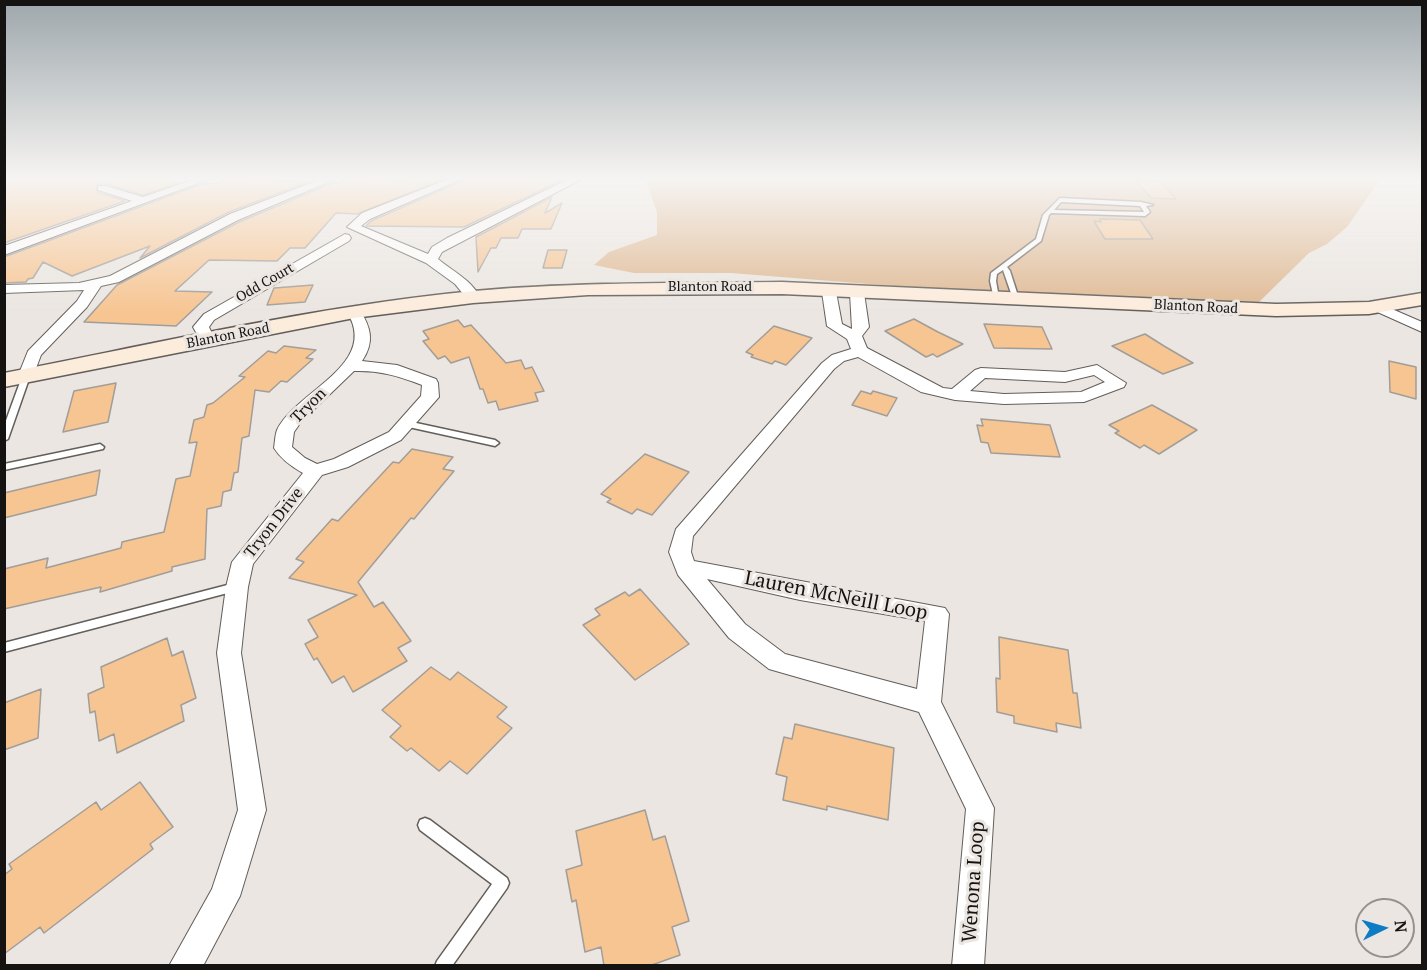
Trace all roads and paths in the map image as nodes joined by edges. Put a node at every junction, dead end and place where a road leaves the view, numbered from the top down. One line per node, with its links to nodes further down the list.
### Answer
1 (82, 223): 7 (street)
2 (222, 223): 10 (street)
3 (357, 223): 8 (street)
4 (486, 223): 8 (street)
5 (1045, 223): 9 (lane)
6 (345, 238): 20 (street, Odd Court)
7 (4, 251)
8 (431, 260): 14 (street)
9 (1003, 267): 15 (lane); 15 (lane)
10 (95, 284): 11 (street); 23 (street)
11 (4, 289)
12 (829, 292): 13 (street, Blanton Road); 14 (street, Blanton Road); 21 (street)
13 (857, 293): 15 (street, Blanton Road); 21 (street)
14 (473, 297): 18 (street, Blanton Road)
15 (1006, 298): 17 (street, Blanton Road)
16 (1422, 299): 17 (street, Blanton Road)
17 (1378, 307): 19 (street)
18 (354, 312): 20 (street, Blanton Road); 22 (street)
19 (1422, 328)
20 (207, 340): 23 (street, Blanton Road)
21 (857, 344): 25 (street); 32 (street)
22 (350, 366): 26 (street, Tryon Drive); 31 (street, Tryon)
23 (26, 376): 24 (street, Blanton Road); 27 (lane)
24 (4, 380)
25 (956, 395): 25 (street)
26 (407, 424): 28 (lane); 31 (street, Tryon Drive)
27 (4, 439)
28 (495, 443)
29 (100, 447): 30 (lane)
30 (4, 467)
31 (315, 471): 33 (street, Tryon Drive)
32 (686, 569): 35 (street); 35 (street, Lauren McNeill Loop)
33 (237, 587): 34 (lane); 37 (street, Tryon Drive)
34 (4, 648)
35 (928, 703): 39 (street, Wenona Loop)
36 (425, 825): 38 (lane)
37 (185, 966)
38 (442, 966)
39 (968, 966)

